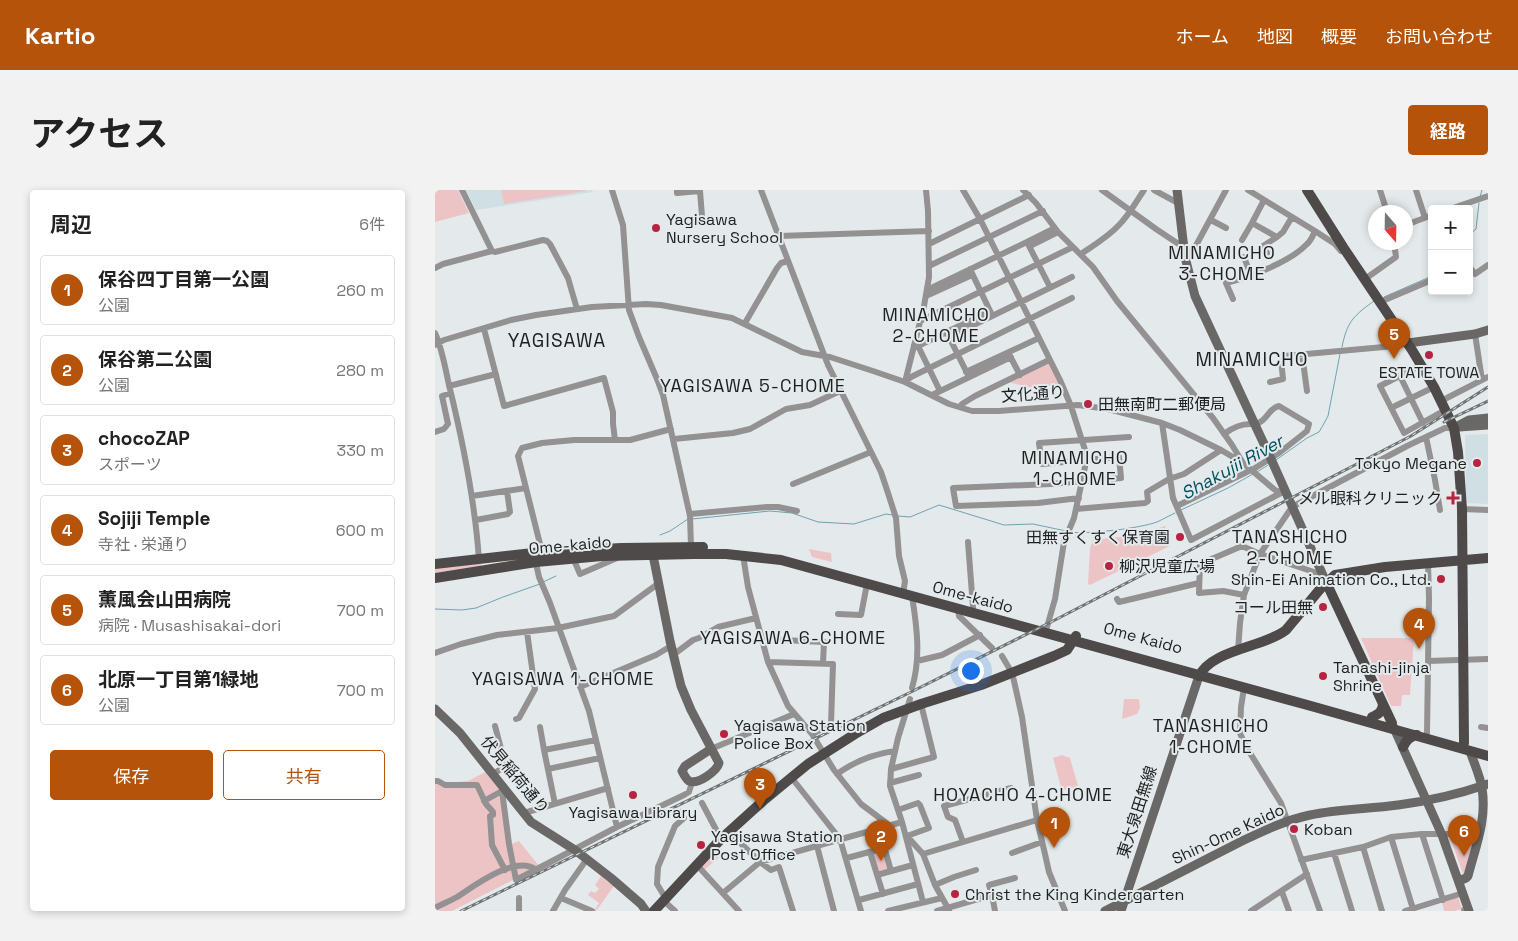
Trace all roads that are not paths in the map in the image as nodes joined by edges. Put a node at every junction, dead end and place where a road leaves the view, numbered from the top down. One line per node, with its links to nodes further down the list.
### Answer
1 (463, 190): 45 (street)
2 (612, 190): 70 (street)
3 (677, 190): 25 (street)
4 (761, 190): 36 (street)
5 (926, 190): 34 (street)
6 (963, 190): 28 (street)
7 (1102, 190): 23 (street)
8 (1144, 190): 23 (street)
9 (1154, 190): 19 (street)
10 (1177, 190): 19 (street)
11 (1226, 190): 29 (street)
12 (1248, 190): 18 (street)
13 (1307, 190): 49 (main road)
14 (1380, 190): 20 (street)
15 (1416, 190): 24 (street)
16 (1026, 193): 22 (street); 28 (street)
17 (1485, 197): 21 (street)
18 (1264, 200): 27 (street); 31 (street)
19 (1178, 203): 43 (street)
20 (1385, 205)
21 (1461, 205)
22 (1043, 211): 33 (street); 38 (street)
23 (1130, 211): 43 (street); 47 (street)
24 (1428, 214)
25 (702, 216)
26 (1428, 216): 30 (street)
27 (1292, 217): 35 (street); 37 (street)
28 (980, 219): 38 (street); 40 (street)
29 (1211, 220): 32 (street); 43 (street)
30 (1413, 222)
31 (1252, 223): 37 (street); 39 (street)
32 (1226, 228)
33 (1057, 230): 41 (street); 42 (street)
34 (929, 231): 36 (street); 40 (street)
35 (1315, 231): 49 (street); 59 (street)
36 (779, 236): 51 (street)
37 (1277, 236): 46 (street)
38 (989, 238): 48 (street); 54 (street)
39 (1242, 240)
40 (929, 244): 54 (street)
41 (1028, 244): 48 (street); 52 (street)
42 (1073, 247): 47 (street); 52 (street)
43 (1184, 248): 114 (street)
44 (1395, 250): 61 (street)
45 (492, 251): 55 (street); 71 (street)
46 (1267, 253)
47 (1081, 254): 118 (street)
48 (998, 255): 57 (street); 60 (street)
49 (1350, 256): 61 (main road)
50 (1244, 258): 59 (street)
51 (788, 261): 75 (street); 88 (street)
52 (1039, 264): 60 (street); 63 (street)
53 (1488, 265): 56 (street)
54 (929, 266): 65 (street)
55 (435, 268)
56 (1473, 271)
57 (971, 272): 64 (street); 65 (street)
58 (1072, 276): 63 (street)
59 (1251, 276): 67 (street)
60 (1009, 278): 64 (street); 69 (street)
61 (1365, 280): 68 (main road)
62 (1428, 280): 68 (street)
63 (1050, 287): 69 (street)
64 (981, 292): 72 (street); 74 (street)
65 (926, 293): 74 (street)
66 (1072, 298): 73 (street)
67 (1233, 298)
68 (1378, 299): 83 (main road)
69 (1021, 301): 72 (street); 73 (street)
70 (628, 305): 71 (street, 文化通り); 75 (street, 文化通り); 116 (street)
71 (577, 309): 76 (street, 文化通り)
72 (991, 313): 79 (street)
73 (1029, 319): 81 (street); 85 (street)
74 (921, 321): 84 (street)
75 (745, 324): 88 (street, 文化通り)
76 (484, 328): 82 (street, 文化通り); 92 (street)
77 (1488, 330): 80 (street)
78 (435, 332): 82 (street)
79 (947, 334): 84 (street); 85 (street)
80 (1475, 334): 83 (street); 96 (street)
81 (1039, 338): 87 (street); 89 (street)
82 (437, 343): 100 (street)
83 (1408, 343): 86 (street); 90 (main road)
84 (916, 345): 91 (street); 97 (street)
85 (957, 354): 91 (street); 93 (street)
86 (1302, 354): 98 (street); 103 (street)
87 (1010, 355): 93 (street); 94 (street)
88 (825, 356): 97 (street, 文化通り); 101 (street)
89 (1049, 360): 94 (street); 106 (street)
90 (1421, 365): 95 (street); 99 (main road)
91 (929, 369): 97 (street); 102 (street)
92 (496, 374): 100 (street); 122 (street)
93 (968, 375): 102 (street)
94 (1020, 375): 108 (street)
95 (1400, 376): 105 (street); 109 (street)
96 (1485, 378): 107 (street)
97 (905, 382): 104 (street, 文化通り)
98 (1270, 382)
99 (1434, 387): 105 (street); 107 (main road)
100 (450, 390): 117 (street); 136 (street)
101 (840, 391): 121 (street); 125 (street)
102 (940, 391): 104 (street)
103 (1307, 391)
104 (932, 395): 108 (street, 文化通り)
105 (1411, 398): 109 (street); 112 (street)
106 (1071, 406): 108 (street, 文化通り); 111 (street, 文化通り); 123 (street)
107 (1443, 406): 112 (street); 115 (main road)
108 (960, 407)
109 (1391, 408): 112 (street)
110 (1488, 418): 115 (street)
111 (1162, 423): 124 (street, 文化通り); 130 (street)
112 (1423, 423)
113 (1488, 424): 115 (street)
114 (1255, 425): 118 (street); 127 (street); 127 (street)
115 (1454, 428): 120 (street); 141 (main road)
116 (671, 429): 121 (street); 122 (street)
117 (435, 432)
118 (1224, 434): 128 (street)
119 (1129, 437): 123 (street)
120 (1426, 437): 139 (street); 142 (street)
121 (673, 439): 145 (street)
122 (615, 440): 133 (street)
123 (1082, 440): 126 (street); 126 (street)
124 (1221, 450): 128 (street, 文化通り); 130 (street)
125 (871, 452): 132 (street); 165 (street)
126 (1086, 460): 131 (street); 131 (street)
127 (1272, 461): 129 (street); 135 (street)
128 (1243, 463): 129 (street)
129 (1253, 471): 135 (street); 138 (street)
130 (1169, 479): 138 (street); 140 (street)
131 (1083, 480): 137 (street); 137 (street)
132 (793, 484)
133 (527, 488): 134 (street); 152 (street)
134 (507, 491): 136 (street); 146 (street)
135 (1284, 493): 138 (street); 139 (street)
136 (472, 496): 146 (street)
137 (1079, 498): 140 (street)
138 (1177, 506)
139 (1292, 507): 150 (street); 161 (street)
140 (1076, 509): 172 (street)
141 (1461, 509): 143 (street); 156 (main road)
142 (1439, 510)
143 (1488, 510)
144 (797, 511): 145 (street)
145 (690, 517): 148 (street)
146 (475, 520): 155 (street)
147 (968, 542): 168 (street)
148 (691, 547): 149 (main road, Ome-kaido); 165 (main road, Ome-kaido)
149 (653, 551): 151 (main road, Ome-kaido); 152 (main road); 153 (main road, Ome-kaido); 162 (street)
150 (1259, 554): 161 (street); 163 (street); 166 (street)
151 (743, 555): 164 (main road, Ome-kaido); 171 (street)
152 (538, 556): 155 (main road); 157 (main road, Ome-kaido); 160 (main road, Ome-kaido); 173 (street)
153 (623, 556): 157 (main road, Ome-kaido); 157 (street)
154 (1488, 558): 156 (main road)
155 (479, 560): 159 (main road)
156 (1463, 560): 158 (main road); 184 (main road)
157 (574, 561)
158 (1428, 563): 161 (main road); 186 (street)
159 (435, 564)
160 (435, 578)
161 (1324, 579): 180 (main road); 196 (main road)
162 (659, 583): 173 (street); 179 (street)
163 (1199, 583): 166 (street); 167 (street)
164 (867, 584): 165 (main road, Ome-kaido); 170 (street)
165 (906, 592): 168 (main road, Ome-kaido); 169 (main road, Ome-kaido); 185 (street)
166 (1244, 595): 180 (street)
167 (1117, 599)
168 (973, 607): 172 (main road, Ome-kaido)
169 (958, 609): 175 (street); 177 (main road, Ome-kaido)
170 (838, 614)
171 (756, 618): 176 (street); 179 (street)
172 (1047, 627): 177 (main road, Ome-kaido)
173 (558, 628): 174 (street); 191 (street)
174 (527, 632): 181 (street); 200 (street)
175 (979, 635): 178 (street); 185 (street)
176 (762, 638): 187 (street); 188 (street)
177 (1075, 638): 189 (main road); 190 (main road, Ome-kaido)
178 (992, 648)
179 (672, 650): 191 (street); 209 (street)
180 (1238, 651): 190 (main road)
181 (435, 653)
182 (1002, 656): 189 (street)
183 (1488, 659): 184 (street)
184 (1463, 660): 186 (street); 208 (main road)
185 (917, 661): 192 (street)
186 (1428, 661): 205 (street)
187 (768, 662): 188 (street); 198 (street)
188 (823, 663): 204 (street)
189 (1012, 673): 195 (main road); 236 (street)
190 (1201, 673): 193 (main road); 199 (main road); 289 (street, 東大泉田無線)
191 (581, 687): 206 (street)
192 (912, 688)
193 (1244, 688): 202 (main road); 238 (street)
194 (909, 704): 195 (main road); 212 (street); 213 (main road)
195 (921, 704): 217 (street)
196 (1383, 704): 199 (main road); 202 (main road)
197 (435, 709): 218 (street, 伏見稲荷通り)
198 (794, 714): 204 (street); 209 (street)
199 (1372, 717): 202 (main road)
200 (516, 719)
201 (495, 726): 218 (street)
202 (1394, 726): 205 (main road); 207 (street)
203 (540, 727): 210 (street)
204 (811, 734): 213 (street)
205 (1422, 734): 207 (main road); 208 (main road)
206 (596, 740): 210 (street); 215 (street)
207 (1403, 747): 230 (street)
208 (1467, 747): 211 (main road); 214 (main road); 225 (street)
209 (711, 749): 223 (street); 223 (street)
210 (543, 750): 216 (street)
211 (1488, 750)
212 (895, 751): 217 (street); 219 (street)
213 (825, 754): 219 (street); 221 (main road)
214 (1488, 756)
215 (601, 758): 216 (street); 226 (street)
216 (548, 769): 232 (street)
217 (891, 769): 224 (street)
218 (493, 774): 228 (street, 伏見稲荷通り)
219 (837, 774): 239 (street)
220 (919, 775): 224 (street)
221 (791, 778): 244 (main road); 249 (street)
222 (435, 781): 229 (street)
223 (693, 782): 240 (street)
224 (891, 783): 233 (street)
225 (1485, 785): 230 (street, Shin-Ome Kaido); 241 (street)
226 (608, 788): 232 (street); 240 (street)
227 (1011, 788): 250 (street)
228 (503, 789): 229 (street); 235 (street, 伏見稲荷通り); 266 (street)
229 (484, 801): 267 (street)
230 (1428, 801): 238 (street, Shin-Ome Kaido); 246 (street)
231 (702, 803): 244 (street)
232 (555, 804): 235 (street)
233 (898, 810): 237 (street); 245 (street)
234 (680, 812): 285 (street)
235 (524, 813): 255 (street, 伏見稲荷通り)
236 (1037, 820): 250 (street); 251 (street)
237 (902, 822): 239 (street); 245 (street)
238 (1288, 822): 262 (street); 289 (street, Shin-Ome Kaido)
239 (889, 825): 242 (street)
240 (617, 827): 255 (street)
241 (1485, 827): 247 (street)
242 (879, 828): 249 (street); 254 (street)
243 (1422, 834): 246 (street); 248 (street); 287 (street)
244 (725, 835): 263 (street); 264 (main road)
245 (906, 835): 258 (street); 265 (street)
246 (1442, 835): 247 (street); 274 (street)
247 (1479, 836): 274 (street)
248 (1391, 837): 253 (street); 293 (street)
249 (840, 839): 252 (street); 260 (street)
250 (963, 842): 258 (street)
251 (1042, 842): 259 (street); 308 (street)
252 (817, 846): 263 (street); 303 (street)
253 (1363, 847): 257 (street); 315 (street)
254 (884, 848): 256 (street); 270 (street)
255 (575, 850): 261 (street, 伏見稲荷通り); 268 (street)
256 (870, 852): 260 (street); 272 (street)
257 (1334, 853): 262 (street); 314 (street)
258 (923, 854): 276 (street)
259 (1011, 854)
260 (847, 858): 286 (street)
261 (587, 860): 283 (street); 298 (street, 伏見稲荷通り)
262 (1301, 860): 271 (street)
263 (760, 862): 277 (street); 302 (street)
264 (696, 864): 277 (street); 285 (main road)
265 (913, 865): 270 (street); 275 (street)
266 (514, 867): 267 (street); 268 (street); 268 (street)
267 (505, 870): 290 (street)
268 (536, 870)
269 (976, 870): 276 (street)
270 (891, 871): 272 (street)
271 (1307, 874): 278 (street); 313 (street)
272 (877, 875): 280 (street)
273 (1015, 878): 281 (street)
274 (1459, 881): 279 (street)
275 (918, 884): 280 (street); 288 (street)
276 (935, 886): 284 (street)
277 (723, 892): 301 (street)
278 (1282, 892): 291 (street); 312 (street)
279 (1463, 893): 287 (street); 295 (street)
280 (883, 894): 286 (street)
281 (992, 895): 292 (street); 307 (street)
282 (519, 898): 294 (street)
283 (561, 898): 296 (street); 297 (street)
284 (941, 898): 288 (street); 292 (street)
285 (665, 900): 299 (main road); 300 (street)
286 (859, 900): 304 (street)
287 (1443, 900): 293 (street)
288 (923, 902): 305 (street)
289 (1124, 902): 309 (street, Shin-Ome Kaido); 310 (street, 東大泉田無線)
290 (435, 908)
291 (1260, 908): 311 (street)
292 (949, 909): 306 (street)
293 (1413, 909): 316 (street)
294 (517, 910)
295 (1465, 910)
296 (553, 911)
297 (592, 911)
298 (646, 911)
299 (654, 911)
300 (675, 911)
301 (739, 911)
302 (793, 911)
303 (835, 911)
304 (861, 911)
305 (888, 911)
306 (937, 911)
307 (995, 911)
308 (1065, 911)
309 (1105, 911)
310 (1121, 911)
311 (1251, 911)
312 (1289, 911)
313 (1319, 911)
314 (1352, 911)
315 (1382, 911)
316 (1405, 911)

